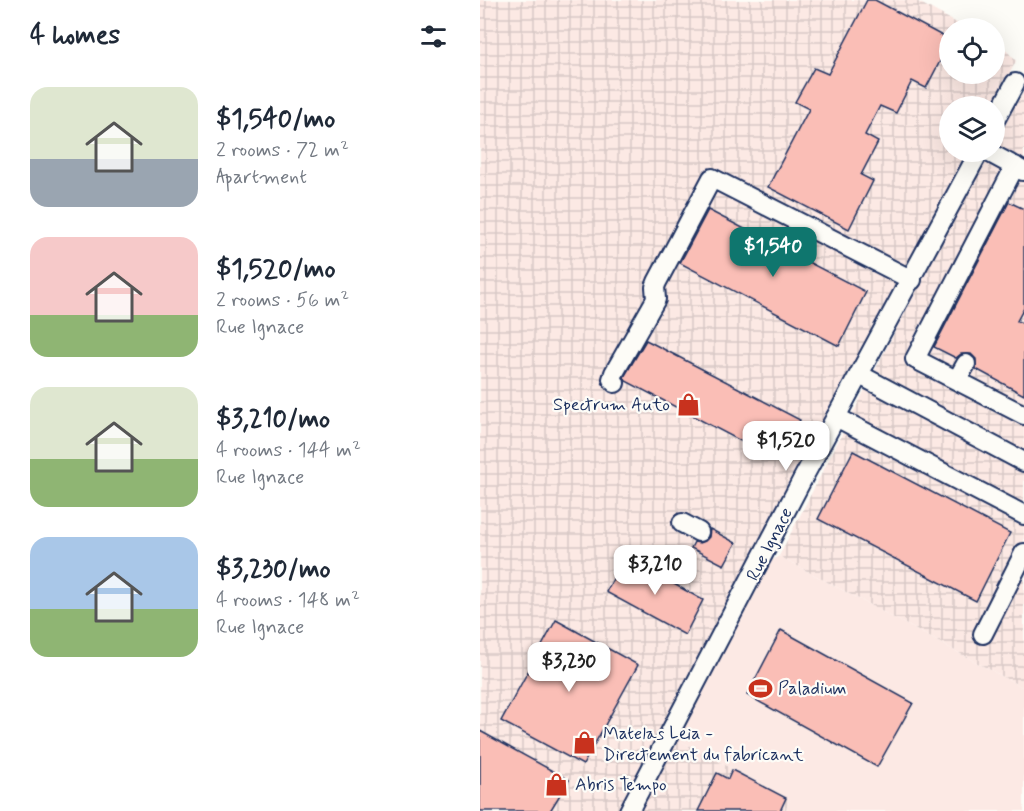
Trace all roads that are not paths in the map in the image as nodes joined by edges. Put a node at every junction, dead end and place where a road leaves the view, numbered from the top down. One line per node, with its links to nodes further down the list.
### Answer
1 (1015, 83): 2 (street)
2 (1005, 102)
3 (1005, 161): 5 (street)
4 (974, 162): 6 (street, Rue Ignace)
5 (1019, 169): 9 (street)
6 (912, 280): 8 (street, Rue Ignace); 10 (street)
7 (966, 364): 9 (street)
8 (860, 375): 12 (street, Rue Ignace); 13 (street)
9 (957, 381): 11 (street)
10 (615, 383)
11 (1024, 415)
12 (836, 417): 14 (street); 19 (street, Rue Ignace)
13 (1024, 462)
14 (1024, 515)
15 (682, 523): 16 (street)
16 (699, 532)
17 (1024, 553): 18 (street)
18 (983, 634)
19 (629, 811)

